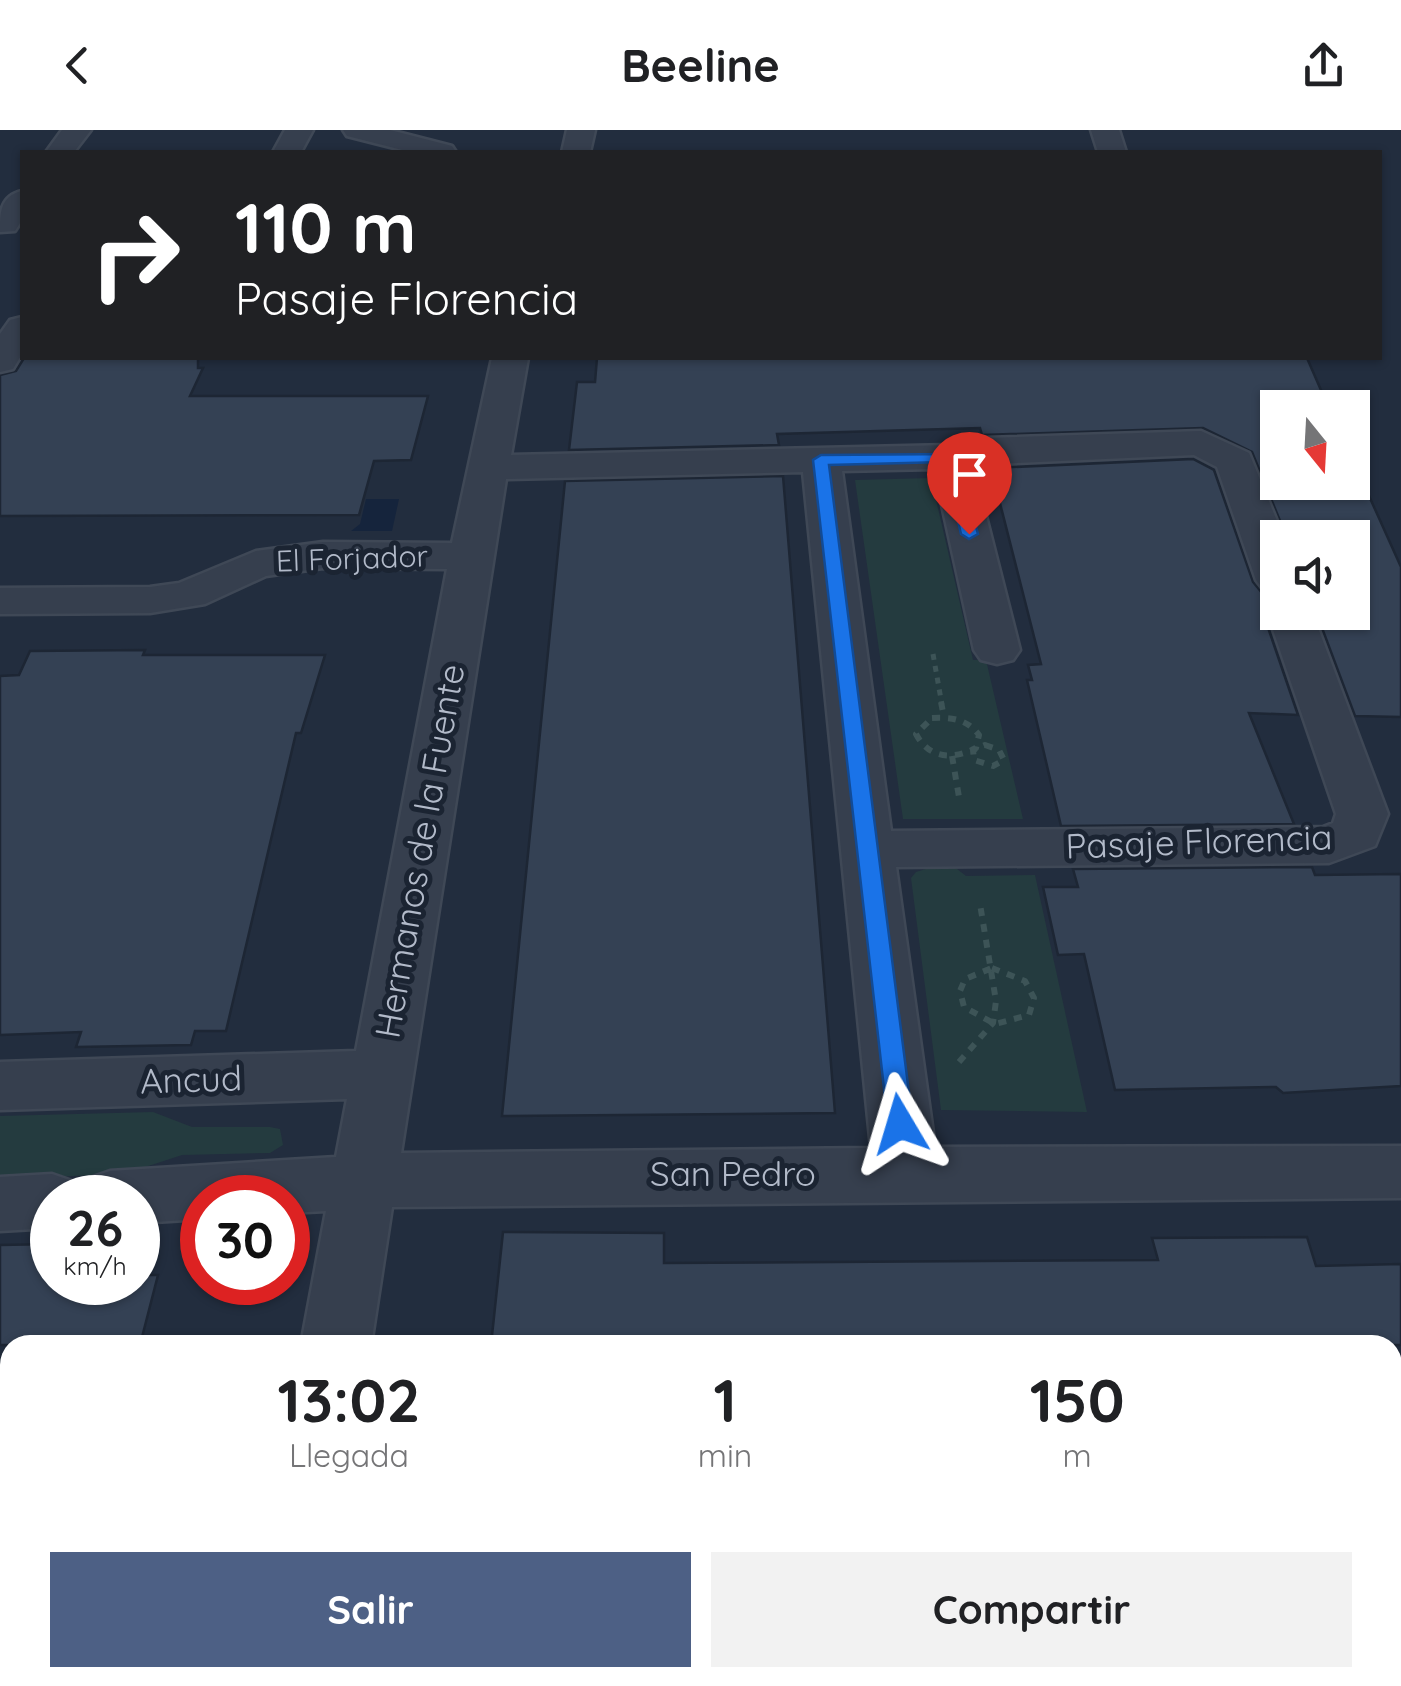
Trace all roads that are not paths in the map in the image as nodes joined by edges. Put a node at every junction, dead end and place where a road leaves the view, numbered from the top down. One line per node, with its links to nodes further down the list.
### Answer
1 (77, 130): 3 (street)
2 (356, 130): 4 (street)
3 (62, 150)
4 (434, 150)
5 (510, 360): 8 (street, Hermanos de la Fuente)
6 (951, 457): 7 (street); 9 (street); 15 (street)
7 (821, 460): 8 (street); 16 (street)
8 (491, 466): 11 (street, Hermanos de la Fuente)
9 (1260, 531)
10 (213, 540): 12 (street)
11 (471, 556): 12 (street, El Forjador); 17 (street, Hermanos de la Fuente)
12 (189, 594): 13 (street, El Forjador)
13 (0, 600)
14 (1296, 630): 16 (street, Pasaje Florencia)
15 (997, 650)
16 (867, 849): 19 (street)
17 (382, 1074): 18 (street, Ancud); 21 (street, Hermanos de la Fuente)
18 (0, 1086)
19 (906, 1172): 20 (street, San Pedro); 21 (street, San Pedro)
20 (1401, 1172)
21 (366, 1184): 22 (street); 25 (street, Hermanos de la Fuente)
22 (160, 1195)
23 (30, 1202): 24 (street)
24 (0, 1204)
25 (338, 1335)

